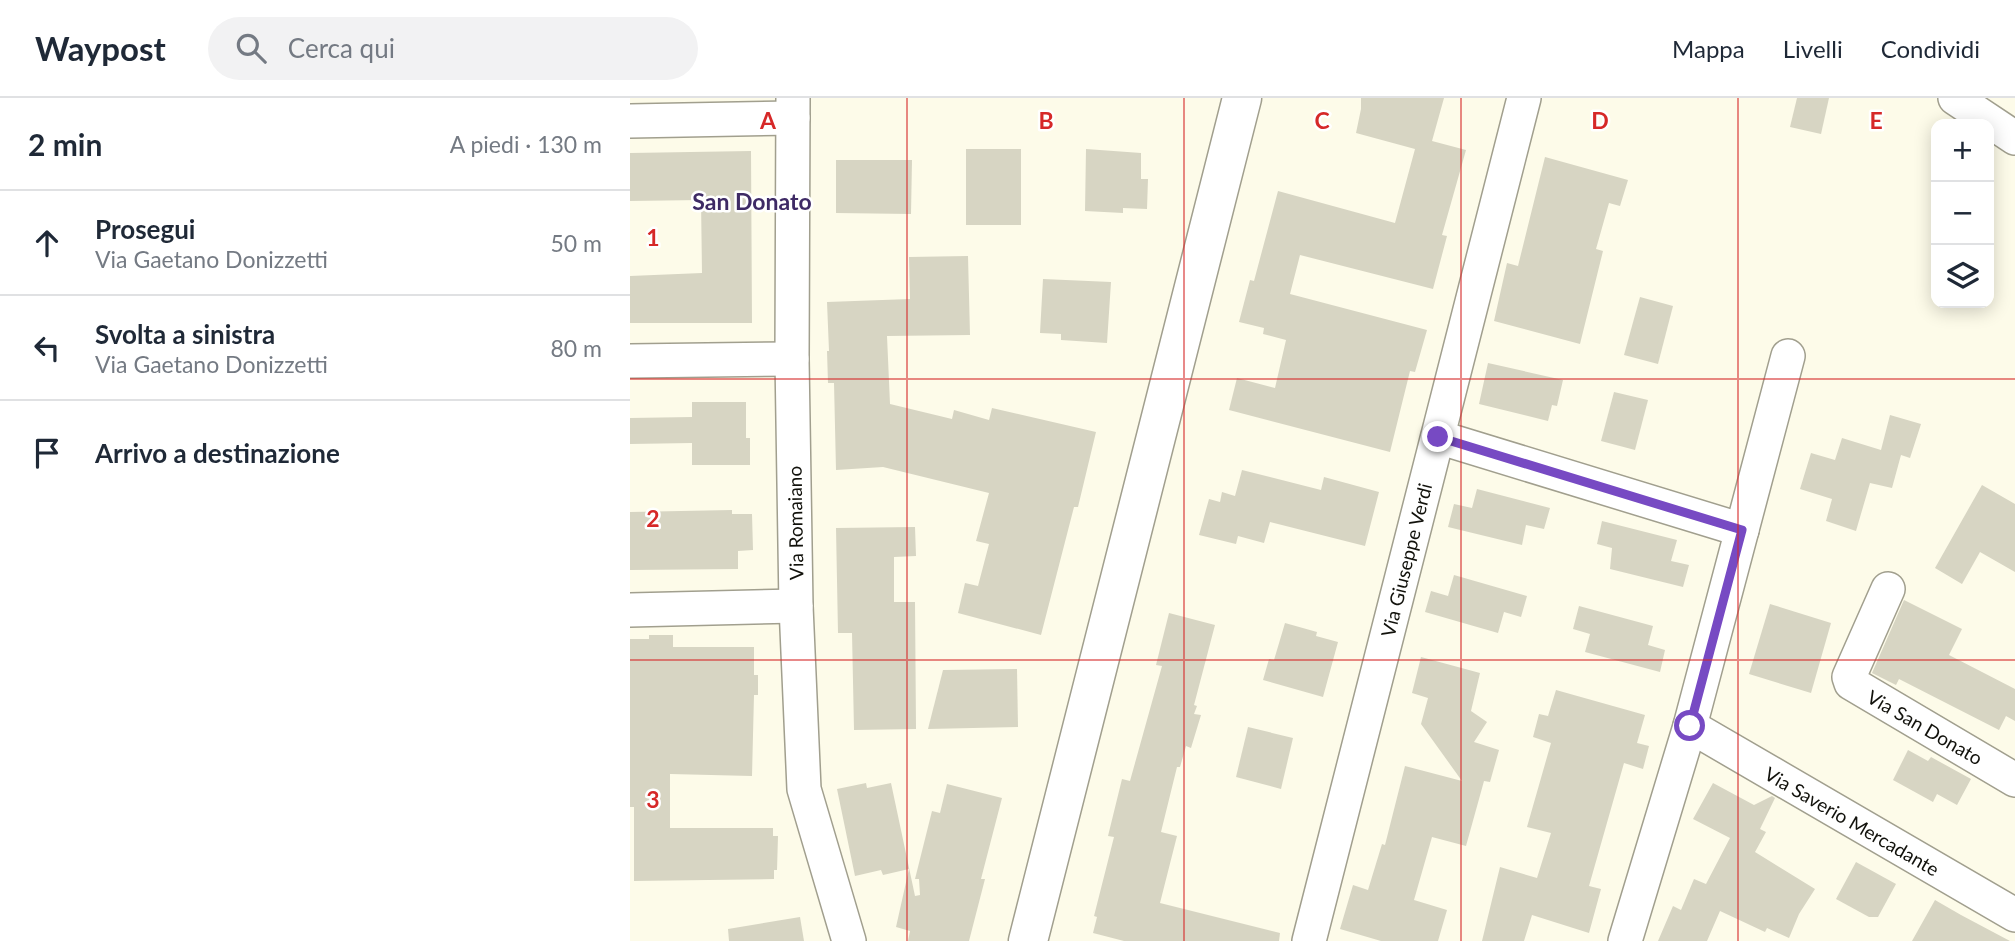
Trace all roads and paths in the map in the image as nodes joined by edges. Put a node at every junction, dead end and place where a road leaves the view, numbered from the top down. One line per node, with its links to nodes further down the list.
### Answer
1 (1242, 98): 19 (main road)
2 (1524, 98): 10 (street, Via Giuseppe Verdi)
3 (1955, 98): 6 (street)
4 (793, 108): 5 (street); 8 (street, Via Romaiano)
5 (630, 121)
6 (2015, 138)
7 (1788, 356): 11 (street)
8 (792, 359): 9 (street); 13 (street, Via Romaiano)
9 (630, 362)
10 (1438, 437): 11 (street); 20 (street, Via Giuseppe Verdi)
11 (1742, 530): 15 (street)
12 (1888, 589): 16 (street, Via San Donato)
13 (796, 606): 14 (street); 18 (street, Via Romaiano)
14 (630, 610)
15 (1690, 726): 17 (street, Via Saverio Mercadante); 21 (street)
16 (2015, 780)
17 (2015, 915)
18 (849, 941)
19 (1028, 941)
20 (1309, 941)
21 (1625, 941)

